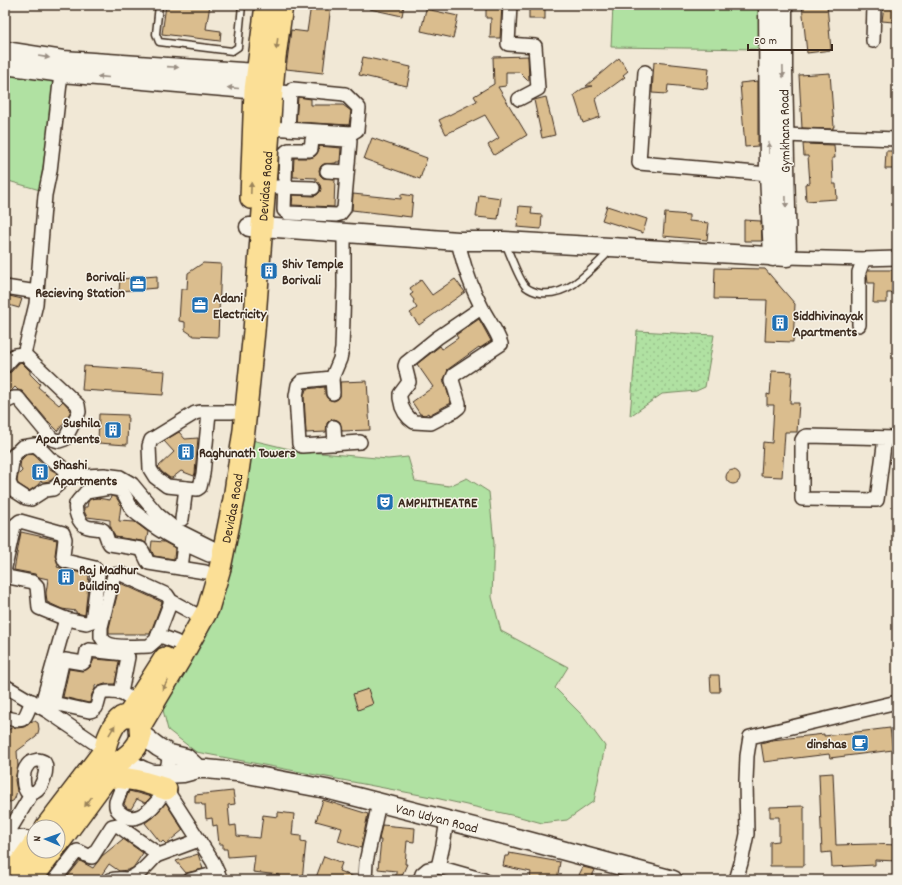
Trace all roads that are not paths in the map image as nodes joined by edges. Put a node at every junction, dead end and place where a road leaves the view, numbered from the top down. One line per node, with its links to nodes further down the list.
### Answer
1 (159, 5): 2 (lane)
2 (242, 5)
3 (266, 5): 14 (main road, Devidas Road)
4 (282, 5): 14 (main road, Devidas Road, one-way to 14)
5 (510, 5): 15 (street)
6 (768, 5): 21 (street, Gymkhana Road, one-way to 6)
7 (782, 5): 17 (street, Gymkhana Road, one-way to 17)
8 (874, 5): 9 (street)
9 (873, 41)
10 (5, 51): 12 (street, one-way to 12)
11 (5, 65): 12 (street)
12 (62, 66): 14 (street); 33 (street)
13 (645, 72): 21 (street)
14 (270, 84): 16 (main road, Devidas Road); 16 (street); 24 (main road, Devidas Road, one-way to 14)
15 (519, 99)
16 (279, 129): 22 (main road, Devidas Road)
17 (784, 135): 18 (street); 29 (street, Gymkhana Road, one-way to 29)
18 (897, 139)
19 (327, 171): 20 (street)
20 (347, 172): 22 (street); 22 (street)
21 (769, 174): 29 (street, Gymkhana Road)
22 (275, 187): 23 (street); 24 (main road, Devidas Road)
23 (313, 188)
24 (255, 227): 25 (street); 41 (main road, Devidas Road); 62 (main road, Devidas Road, one-way to 62)
25 (344, 233): 26 (street); 38 (street)
26 (458, 241): 27 (street); 34 (street)
27 (504, 241): 28 (street); 28 (lane)
28 (613, 248): 29 (street)
29 (780, 257): 31 (street)
30 (897, 258): 31 (street)
31 (864, 259): 35 (street)
32 (5, 287): 33 (street)
33 (37, 292): 36 (street)
34 (481, 308): 34 (street)
35 (859, 325)
36 (24, 354): 37 (street); 40 (street)
37 (5, 366)
38 (332, 378): 39 (street); 46 (street)
39 (333, 393)
40 (5, 402)
41 (232, 412): 42 (street); 51 (main road, Devidas Road)
42 (210, 413): 48 (street); 48 (street)
43 (334, 426): 46 (street)
44 (891, 438): 44 (street)
45 (360, 442): 46 (street)
46 (335, 444)
47 (67, 472): 47 (street); 51 (street)
48 (186, 488): 49 (street)
49 (182, 518)
50 (184, 544): 51 (street); 53 (street); 53 (street)
51 (208, 558): 53 (street); 56 (main road, Devidas Road)
52 (5, 567): 57 (street)
53 (181, 568)
54 (5, 572): 57 (street)
55 (171, 601): 56 (street); 58 (street); 58 (street)
56 (193, 613): 58 (main road, Devidas Road)
57 (66, 619): 61 (street)
58 (167, 639): 62 (main road, Devidas Road)
59 (5, 686): 61 (street)
60 (897, 702): 89 (street)
61 (44, 706): 62 (street); 62 (street); 63 (street); 65 (street)
62 (133, 714): 64 (street); 65 (main road, Devidas Road); 65 (main road, Devidas Road, one-way to 62)
63 (5, 716)
64 (170, 754): 66 (street); 67 (street)
65 (118, 766): 67 (main road); 67 (street); 70 (main road, Devidas Road); 72 (main road, Devidas Road, one-way to 72)
66 (198, 769): 67 (street, Van Udyan Road); 69 (street, Van Udyan Road)
67 (166, 782): 74 (street)
68 (32, 793): 73 (street)
69 (379, 803): 71 (street, Van Udyan Road); 86 (street)
70 (52, 819)
71 (446, 820): 78 (street); 80 (street, Van Udyan Road)
72 (66, 834)
73 (5, 838): 75 (street)
74 (199, 840): 76 (street); 79 (street)
75 (22, 852): 81 (main road)
76 (156, 856): 83 (street); 84 (street)
77 (47, 859): 82 (main road)
78 (438, 867): 87 (street); 88 (street)
79 (219, 877): 85 (street)
80 (666, 879)
81 (8, 880)
82 (31, 880)
83 (56, 880)
84 (110, 880)
85 (190, 880)
86 (365, 880)
87 (420, 880)
88 (484, 880)
89 (736, 880)

